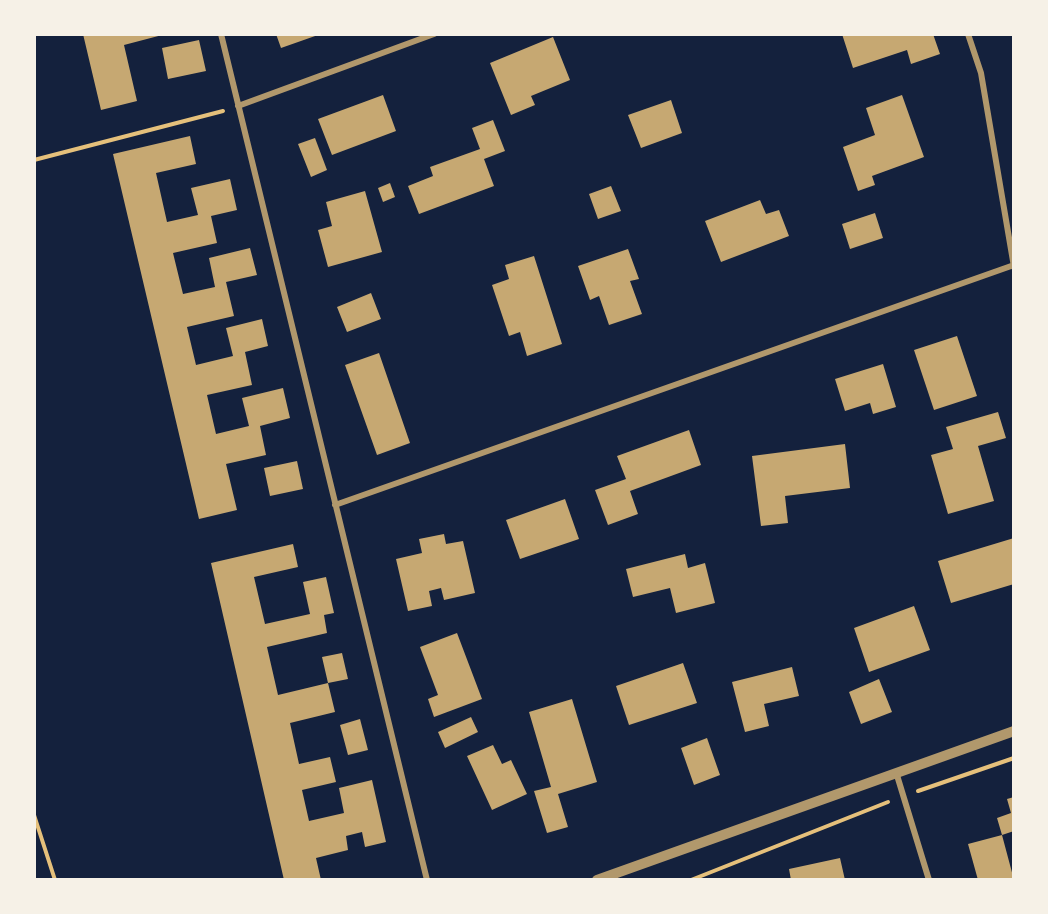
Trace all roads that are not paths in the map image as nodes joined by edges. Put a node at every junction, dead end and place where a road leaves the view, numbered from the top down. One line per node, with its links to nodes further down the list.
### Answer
1 (221, 34): 4 (street)
2 (434, 34): 4 (street)
3 (968, 34): 5 (street)
4 (238, 106): 6 (street)
5 (1013, 266): 6 (street)
6 (335, 505): 9 (street)
7 (1014, 731): 8 (street)
8 (896, 772): 10 (street); 11 (street)
9 (427, 879)
10 (597, 879)
11 (929, 879)

